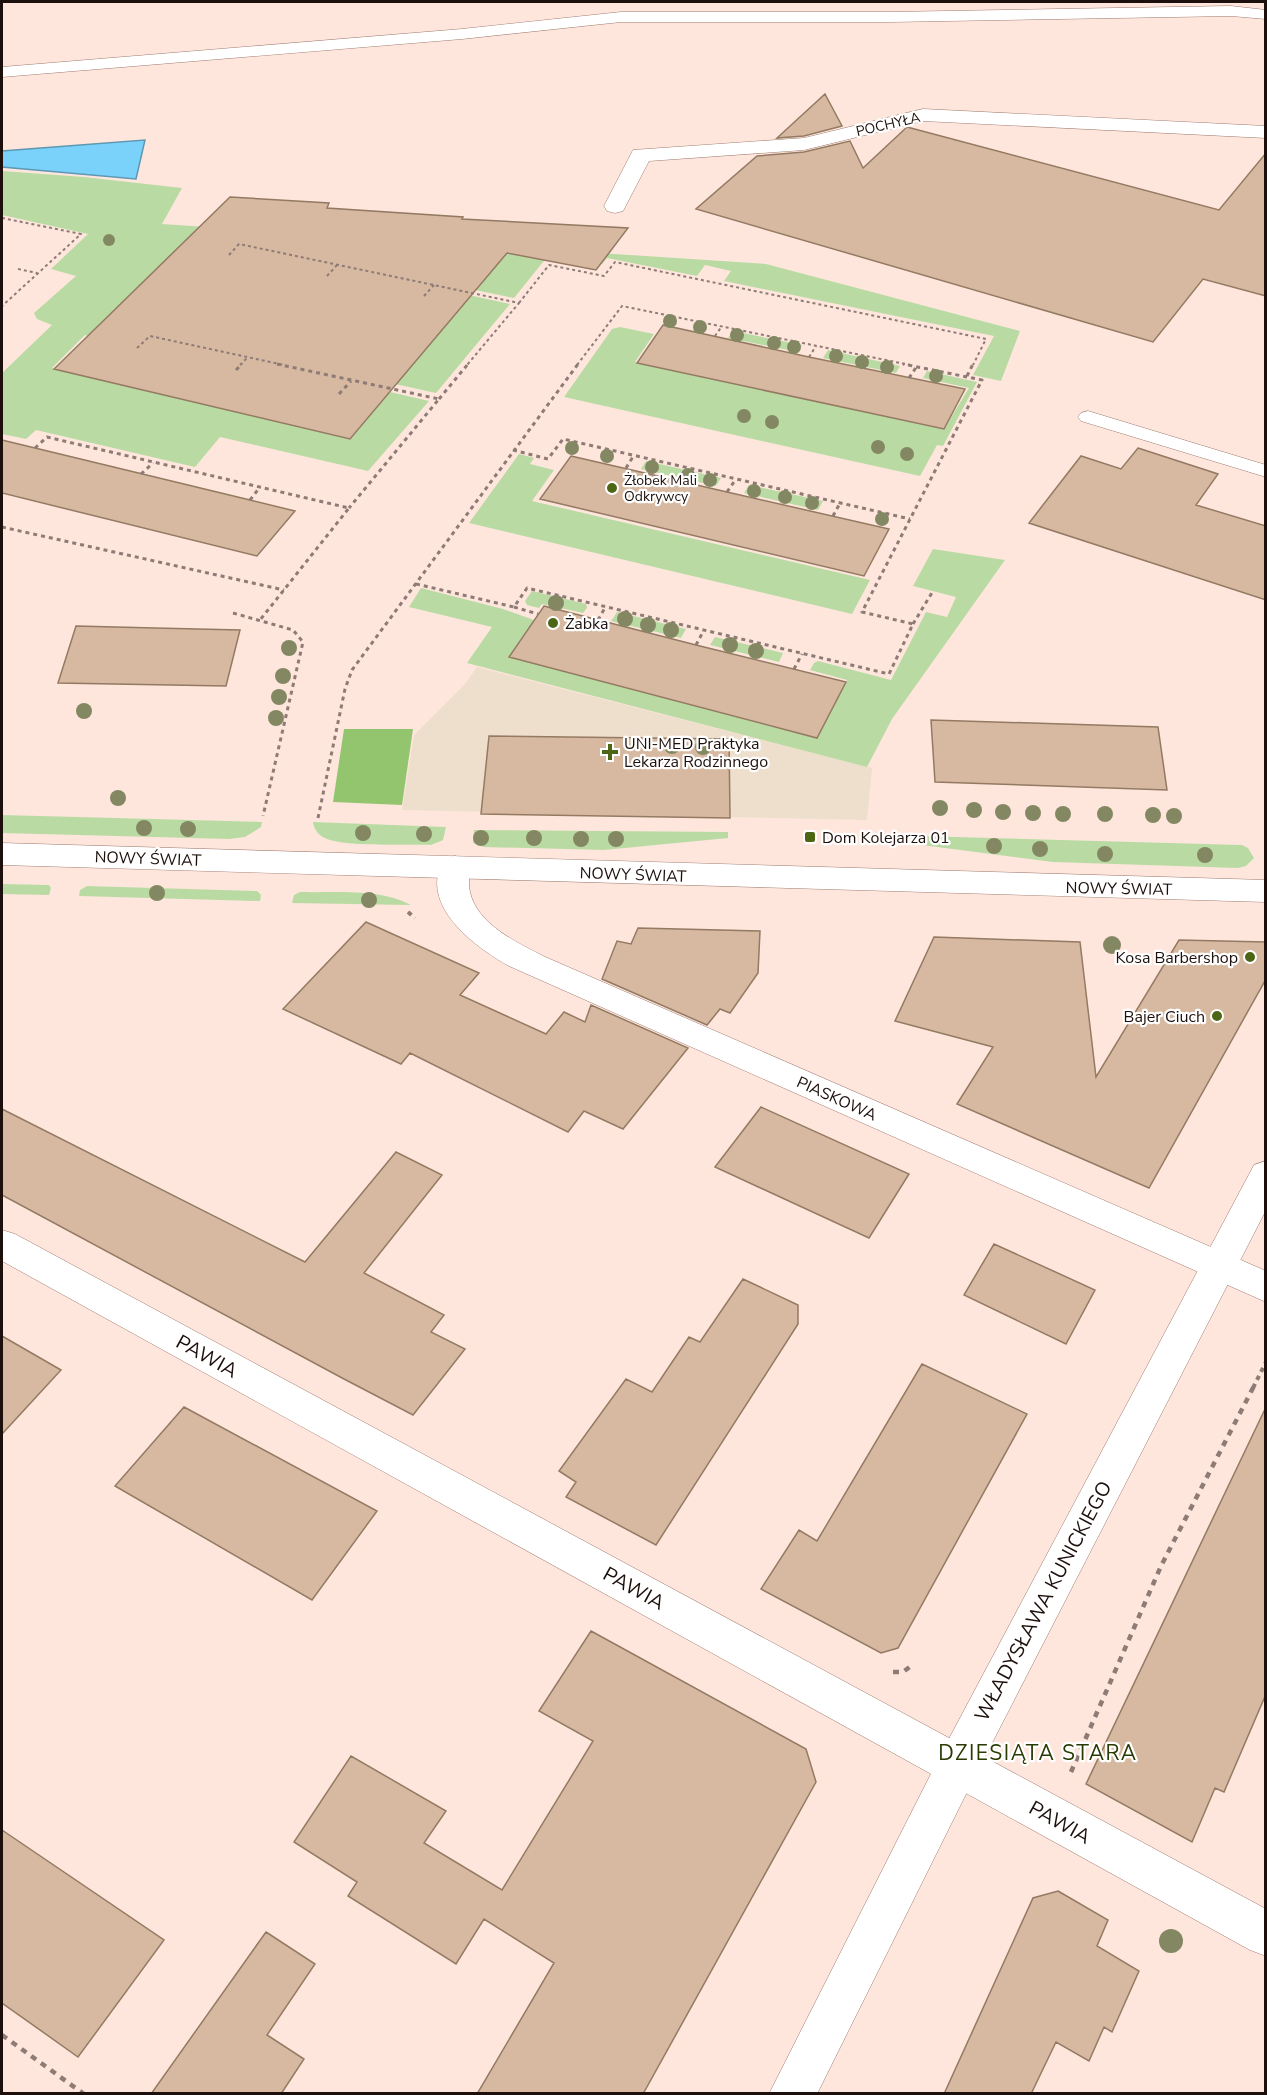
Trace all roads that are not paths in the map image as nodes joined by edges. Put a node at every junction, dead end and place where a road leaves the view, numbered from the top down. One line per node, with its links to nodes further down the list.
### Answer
1 (1266, 15): 2 (lane)
2 (2, 72)
3 (1266, 132): 4 (street, POCHYŁA)
4 (615, 206)
5 (1088, 417): 6 (lane)
6 (1266, 471)
7 (2, 854): 8 (street, NOWY ŚWIAT)
8 (455, 867): 9 (street, NOWY ŚWIAT); 12 (street, PIASKOWA)
9 (1266, 891)
10 (1266, 1174): 12 (street, WŁADYSŁAWA KUNICKIEGO)
11 (2, 1244): 14 (street, PAWIA)
12 (1218, 1266): 13 (street, PIASKOWA); 14 (street, WŁADYSŁAWA KUNICKIEGO)
13 (1266, 1287)
14 (958, 1765): 15 (street, PAWIA); 16 (street, WŁADYSŁAWA KUNICKIEGO)
15 (1266, 1934)
16 (792, 2094)

